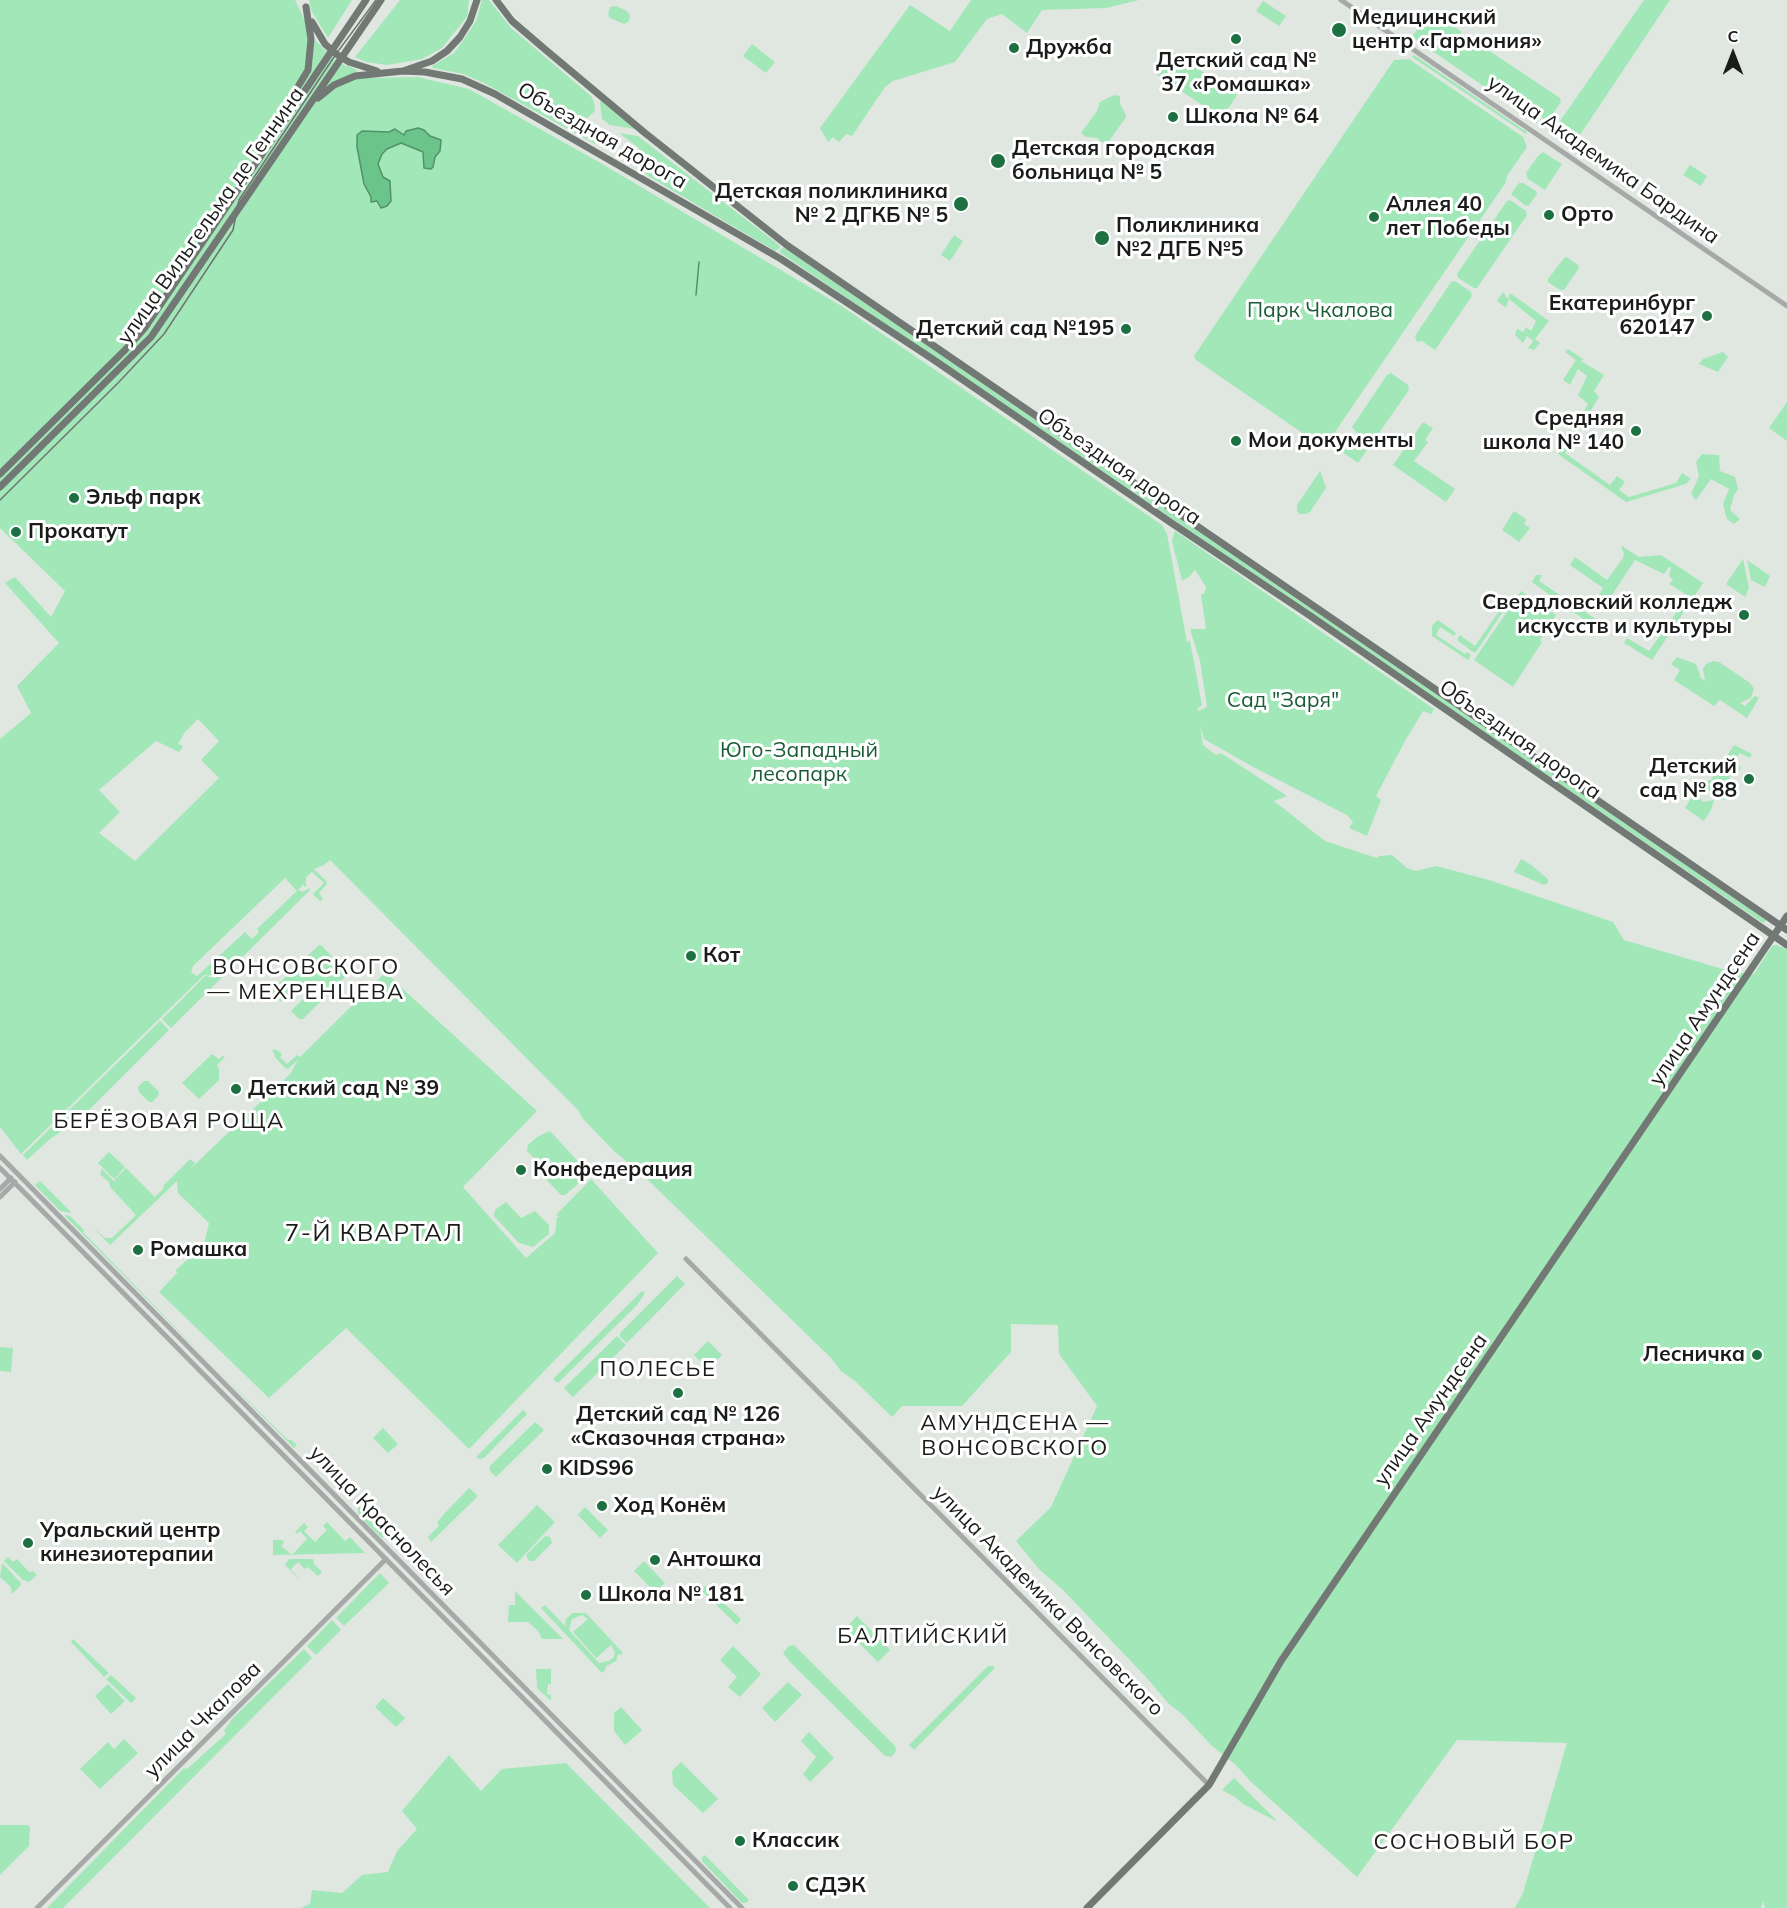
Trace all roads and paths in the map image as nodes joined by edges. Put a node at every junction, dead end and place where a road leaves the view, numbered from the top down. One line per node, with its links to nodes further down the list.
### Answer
1 (366, 0): 7 (main road, улица Вильгельма де Геннина)
2 (381, 0): 8 (main road, улица Вильгельма де Геннина)
3 (477, 0): 9 (main road)
4 (496, 0): 17 (main road, Объездная дорога)
5 (1341, 0): 13 (street, улица Академика Бардина)
6 (305, 3): 7 (main road); 12 (main road)
7 (331, 50): 8 (main road); 12 (main road, улица Вильгельма де Геннина)
8 (342, 57): 10 (main road); 11 (main road, улица Вильгельма де Геннина)
9 (403, 71): 10 (main road); 18 (main road, Объездная дорога)
10 (385, 72): 11 (main road)
11 (305, 113): 15 (main road, улица Вильгельма де Геннина)
12 (250, 171): 14 (main road, улица Вильгельма де Геннина)
13 (1787, 306)
14 (0, 474)
15 (0, 487)
16 (1787, 916): 17 (main road, улица Амундсена)
17 (1784, 928): 18 (main road, улица Амундсена)
18 (1774, 936): 19 (main road, Объездная дорога); 31 (main road, улица Амундсена)
19 (1787, 945)
20 (0, 1156): 22 (street, улица Краснолесья)
21 (0, 1168): 23 (street, улица Краснолесья)
22 (19, 1175): 23 (street); 27 (street, улица Краснолесья)
23 (12, 1181): 24 (street); 25 (street); 28 (street, улица Краснолесья)
24 (0, 1189)
25 (0, 1197)
26 (686, 1259): 31 (street, улица Академика Вонсовского)
27 (392, 1554): 28 (street, улица Чкалова); 29 (street, улица Краснолесья)
28 (385, 1560): 30 (street, улица Краснолесья); 32 (street, улица Чкалова)
29 (550, 1713): 30 (street); 34 (street, улица Краснолесья)
30 (544, 1720): 33 (street, улица Краснолесья)
31 (1209, 1785): 35 (main road, улица Амундсена)
32 (38, 1908)
33 (730, 1908)
34 (742, 1908)
35 (1087, 1908)

